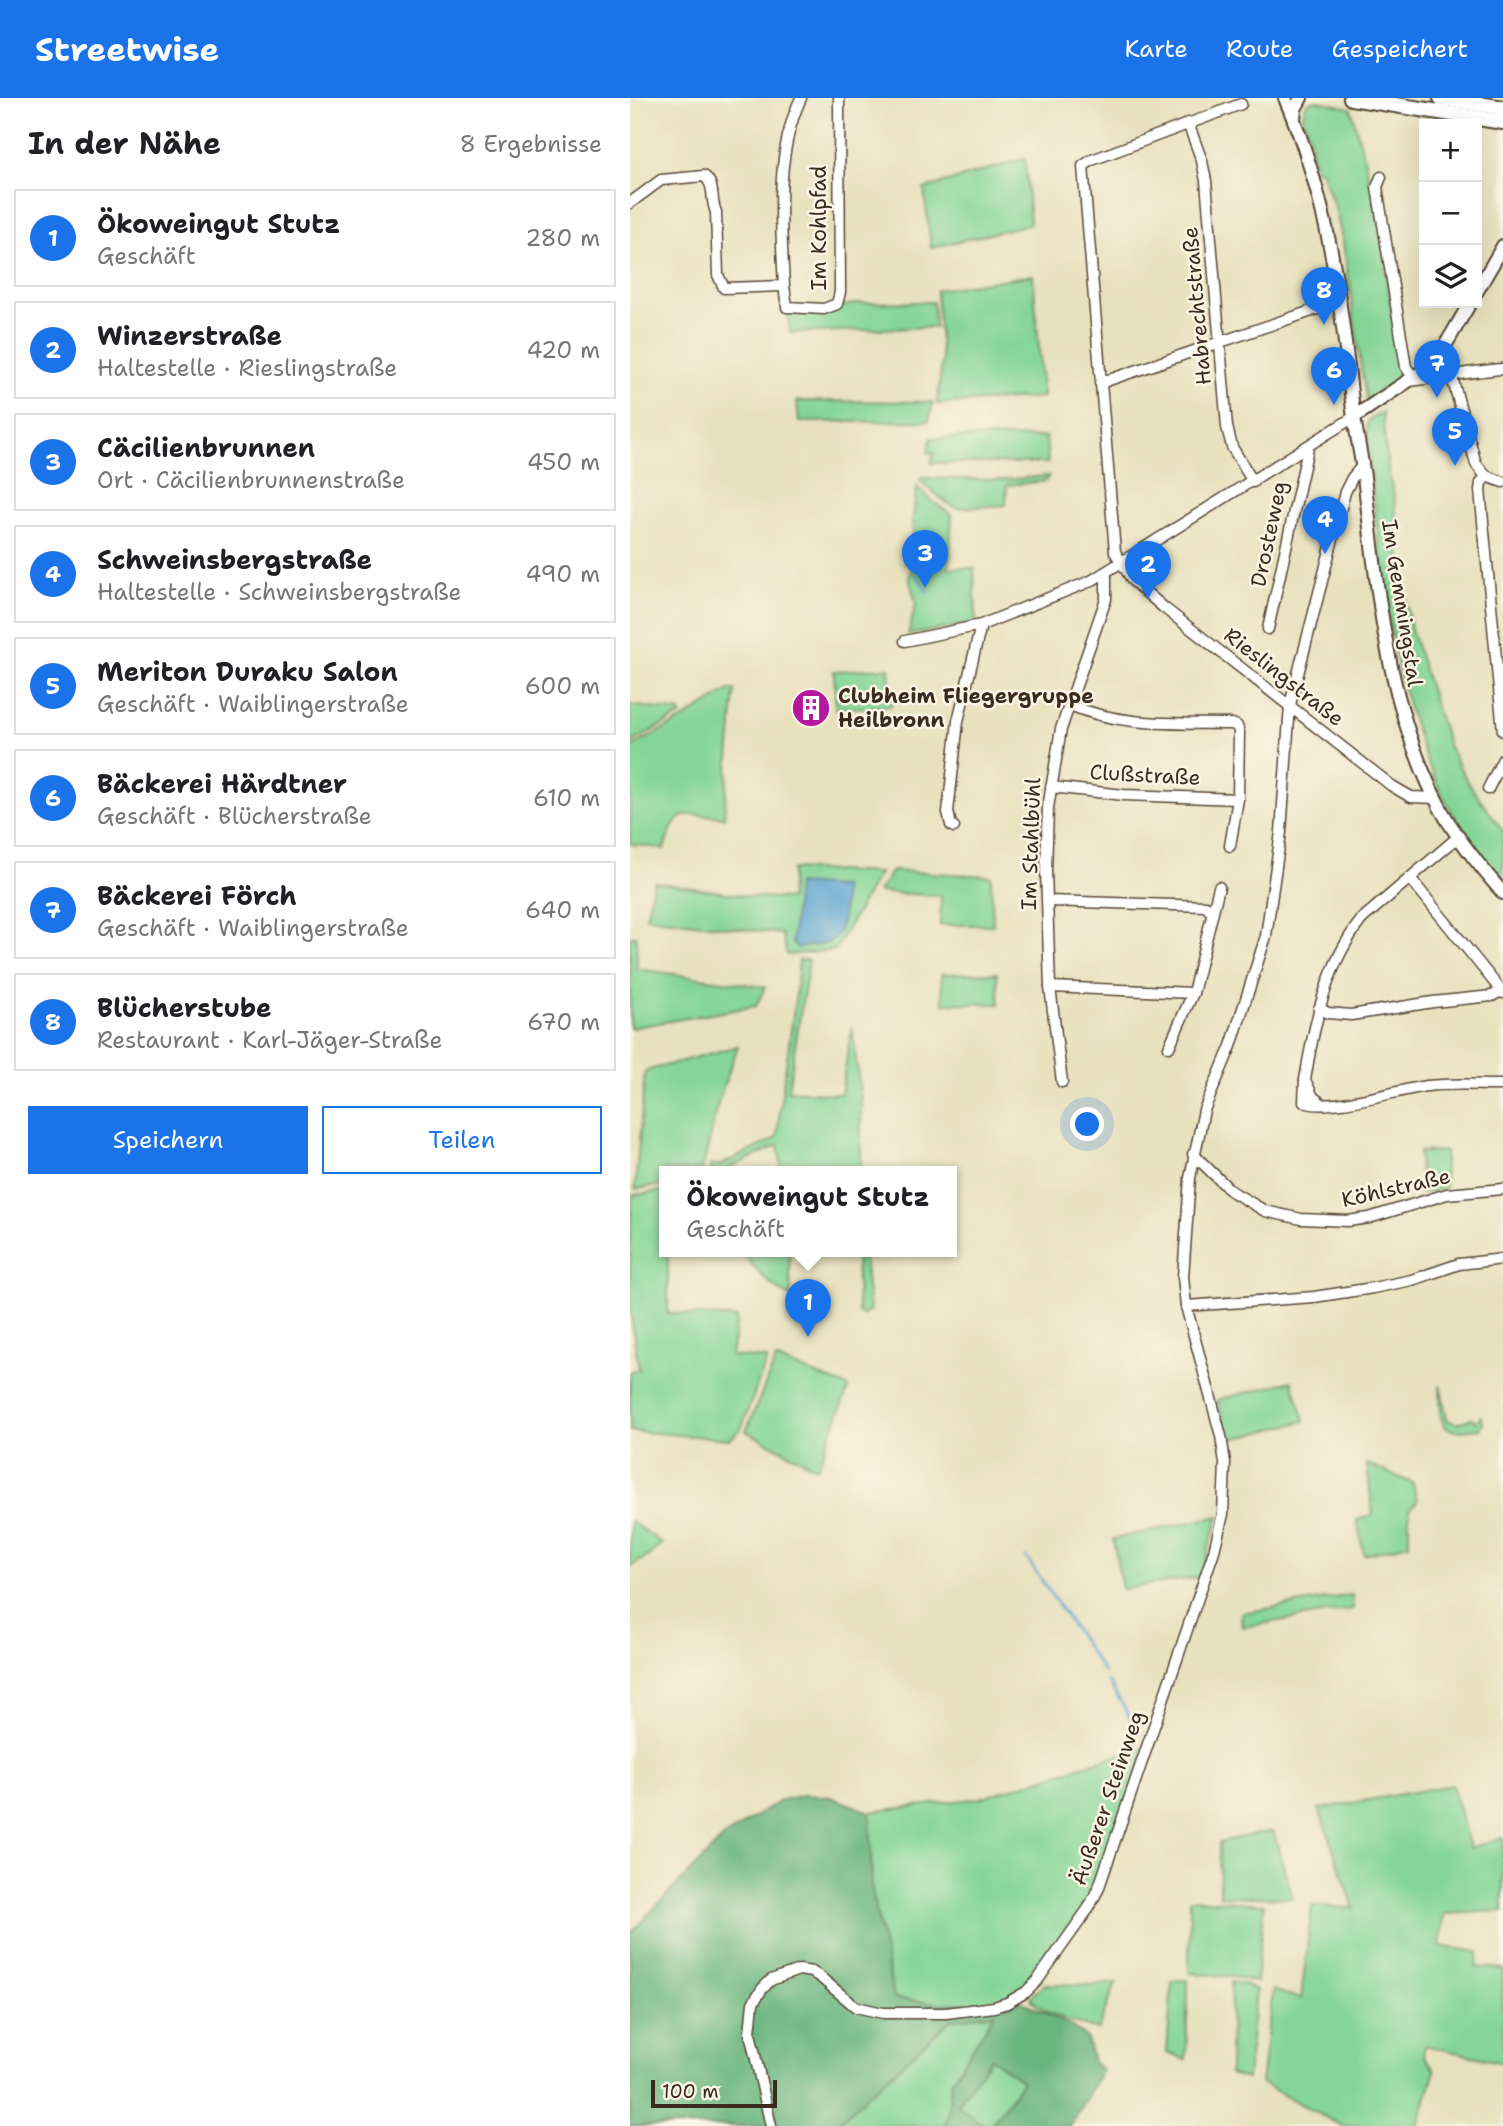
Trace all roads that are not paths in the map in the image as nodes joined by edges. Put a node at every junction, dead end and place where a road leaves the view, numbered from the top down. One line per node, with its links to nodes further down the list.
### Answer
1 (801, 98): 16 (street, Im Kohlpfad)
2 (839, 98): 16 (street, Im Kohlpfad)
3 (1285, 98): 9 (street, Im Gemmingstal)
4 (1351, 98): 10 (main road)
5 (1441, 98): 8 (main road)
6 (1300, 99): 9 (street)
7 (1241, 104): 11 (street)
8 (1503, 108)
9 (1294, 119): 17 (street, Im Gemmingstal)
10 (1503, 122)
11 (1188, 123): 19 (street, Habrechtstraße); 24 (street)
12 (1381, 177): 23 (street)
13 (630, 203): 16 (street)
14 (1503, 246): 15 (street)
15 (1482, 282)
16 (784, 286)
17 (1341, 301): 19 (street); 25 (street, Im Gemmingstal)
18 (1467, 308): 20 (street)
19 (1219, 343): 24 (street); 29 (street, Habrechtstraße)
20 (1439, 356): 22 (street); 23 (street)
21 (1503, 369): 22 (street)
22 (1451, 376): 23 (street); 28 (street)
23 (1411, 380): 25 (street)
24 (1100, 383): 31 (street)
25 (1354, 417): 26 (street); 27 (street, Im Gemmingstal)
26 (1308, 447): 29 (street); 34 (street, Drosteweg)
27 (1362, 466): 37 (street); 42 (street, Im Gemmingstal)
28 (1486, 476): 30 (street); 38 (street)
29 (1254, 482): 31 (street)
30 (1503, 482)
31 (1121, 562): 32 (street); 37 (street, Rieslingstraße)
32 (1106, 573): 33 (street); 36 (street, Im Stahlbühl)
33 (981, 625): 35 (street); 44 (street)
34 (1268, 629)
35 (905, 641)
36 (1070, 705): 40 (street, Im Stahlbühl); 43 (street)
37 (1290, 705): 42 (street, Rieslingstraße); 59 (street)
38 (1503, 732)
39 (1503, 759): 41 (street)
40 (1051, 787): 43 (street, Clußstraße); 50 (street, Im Stahlbühl)
41 (1488, 789)
42 (1436, 798): 45 (street, Im Gemmingstal)
43 (1238, 799): 46 (street)
44 (954, 827)
45 (1458, 837): 47 (street); 49 (street, Im Gemmingstal)
46 (1230, 846)
47 (1410, 878): 53 (street); 55 (street)
48 (1219, 887): 51 (street)
49 (1503, 893)
50 (1048, 901): 51 (street); 52 (street, Im Stahlbühl)
51 (1212, 913): 54 (street)
52 (1050, 987): 54 (street); 57 (street, Im Stahlbühl)
53 (1502, 992): 55 (street)
54 (1192, 993): 56 (street)
55 (1320, 1008): 58 (street)
56 (1169, 1047)
57 (1062, 1082)
58 (1503, 1085)
59 (1193, 1154): 60 (street, Köhlstraße); 62 (street)
60 (1503, 1189)
61 (1503, 1259): 62 (street)
62 (1186, 1306): 63 (street, Äußerer Steinweg)
63 (771, 2126)

